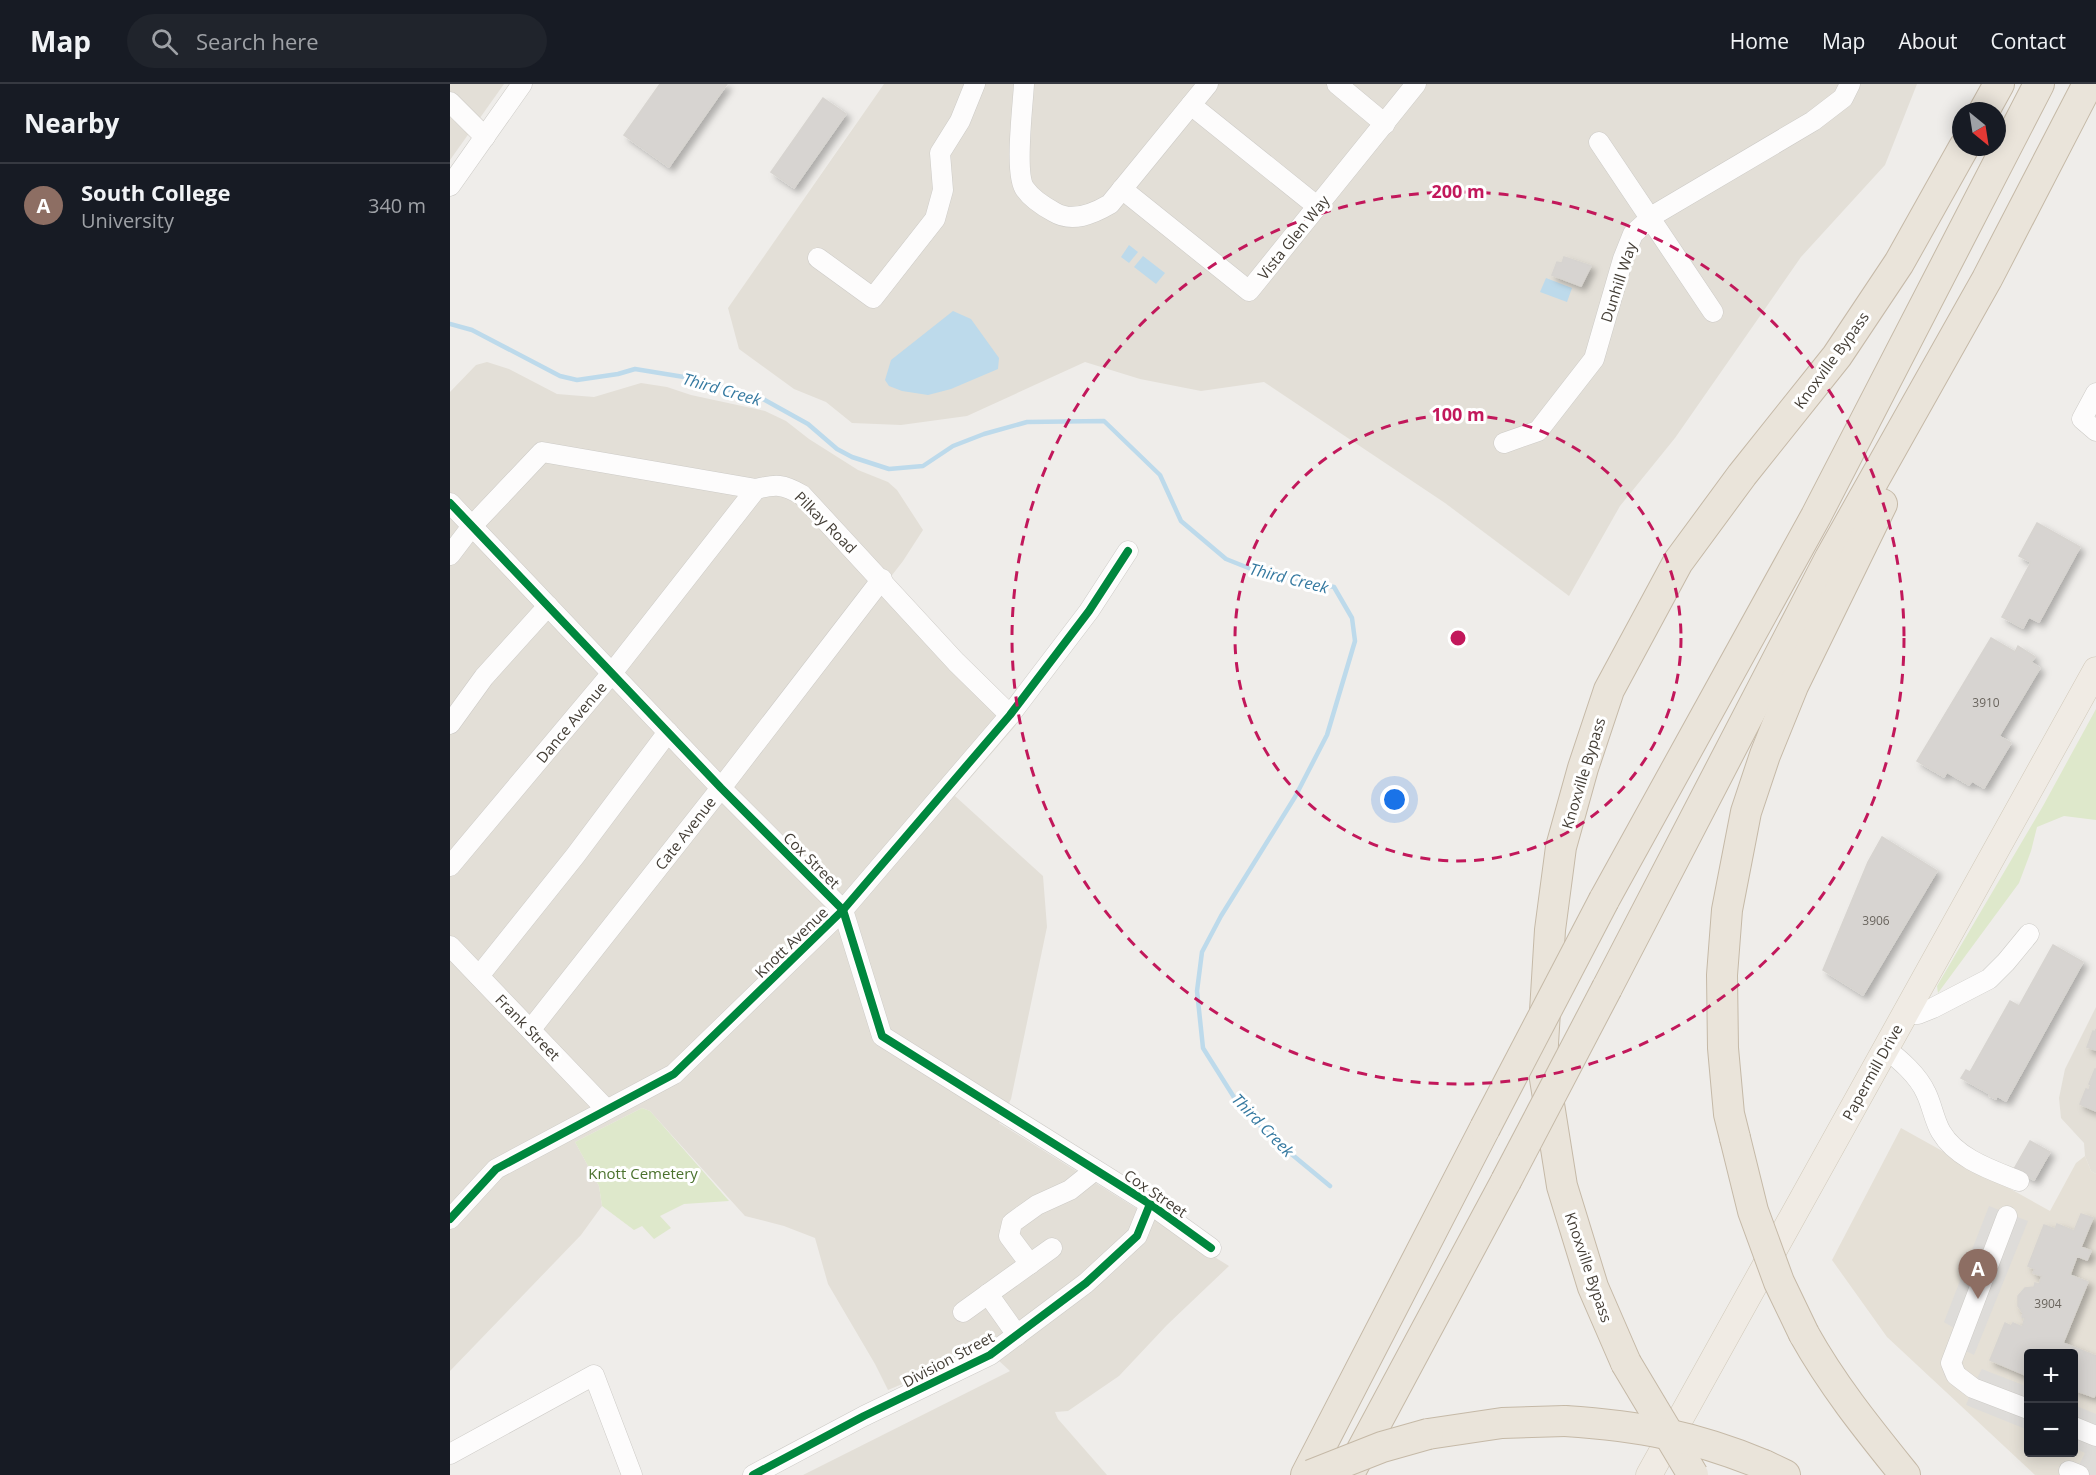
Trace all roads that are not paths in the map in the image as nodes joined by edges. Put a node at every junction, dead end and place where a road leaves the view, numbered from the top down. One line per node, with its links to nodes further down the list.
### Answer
1 (522, 84): 15 (street)
2 (975, 84): 22 (street)
3 (1024, 84): 19 (street)
4 (1208, 84): 13 (street)
5 (1337, 84): 14 (street)
6 (1416, 84): 14 (street, Vista Glen Way)
7 (1850, 84): 21 (street, Dunhill Way)
8 (1999, 84): 12 (highway)
9 (2039, 84): 69 (highway, bridge)
10 (2088, 84): 23 (highway)
11 (450, 102): 15 (street)
12 (1989, 102)
13 (1191, 105): 19 (street); 20 (street)
14 (1385, 124): 20 (street, Vista Glen Way)
15 (485, 137): 18 (street)
16 (1599, 142): 21 (street)
17 (1959, 156): 73 (highway, Knoxville Bypass, bridge)
18 (450, 186)
19 (1122, 189): 20 (street, Vista Glen Way)
20 (1318, 207)
21 (1651, 218): 24 (street); 27 (street, Dunhill Way)
22 (818, 258)
23 (1987, 279): 71 (highway, bridge); 74 (highway, bridge)
24 (1713, 312)
25 (2096, 393): 26 (street)
26 (2096, 431)
27 (1504, 443)
28 (756, 489): 30 (street, Pilkay Road); 33 (street, Pilkay Road); 36 (street, Dance Avenue)
29 (450, 503): 30 (street, Cox Street)
30 (472, 526): 32 (street); 34 (street, Cox Street)
31 (1128, 551): 37 (street, Knott Avenue)
32 (450, 555)
33 (882, 579): 37 (street, Pilkay Road); 40 (street, Cate Avenue)
34 (548, 606): 36 (street, Cox Street); 38 (street)
35 (2096, 670): 46 (main road, Papermill Drive)
36 (612, 674): 39 (street, Cox Street); 41 (street, Dance Avenue)
37 (1010, 715): 42 (street, Knott Avenue)
38 (450, 724)
39 (668, 732): 40 (street, Cox Street); 45 (street)
40 (721, 788): 42 (street, Cox Street); 47 (street, Cate Avenue)
41 (450, 866)
42 (843, 910): 49 (street, Knott Avenue); 50 (street, Cox Street)
43 (2028, 934): 46 (street)
44 (450, 946): 45 (street, Frank Street)
45 (479, 976): 47 (street, Frank Street)
46 (1905, 1014): 48 (main road, Papermill Drive)
47 (531, 1029): 49 (street, Frank Street)
48 (1886, 1048): 51 (street); 72 (main road, Papermill Drive)
49 (606, 1109): 54 (street, Knott Avenue)
50 (1095, 1170): 52 (street, Cox Street); 57 (street)
51 (2019, 1181)
52 (1150, 1204): 56 (street, Cox Street); 60 (street, Division Street)
53 (2007, 1216): 61 (street)
54 (450, 1219)
55 (1052, 1248): 57 (street)
56 (1211, 1248)
57 (1030, 1264): 58 (street)
58 (988, 1294): 59 (street); 60 (street)
59 (963, 1312)
60 (1017, 1335): 65 (street, Division Street)
61 (2024, 1408)
62 (2078, 1429): 63 (street)
63 (2096, 1436)
64 (450, 1454): 67 (street)
65 (789, 1467): 68 (street, Division Street)
66 (1775, 1470): 70 (highway, bridge)
67 (632, 1475)
68 (753, 1475)
69 (1306, 1475)
70 (1311, 1475)
71 (1349, 1475)
72 (1649, 1475)
73 (1693, 1475)
74 (1905, 1475)

